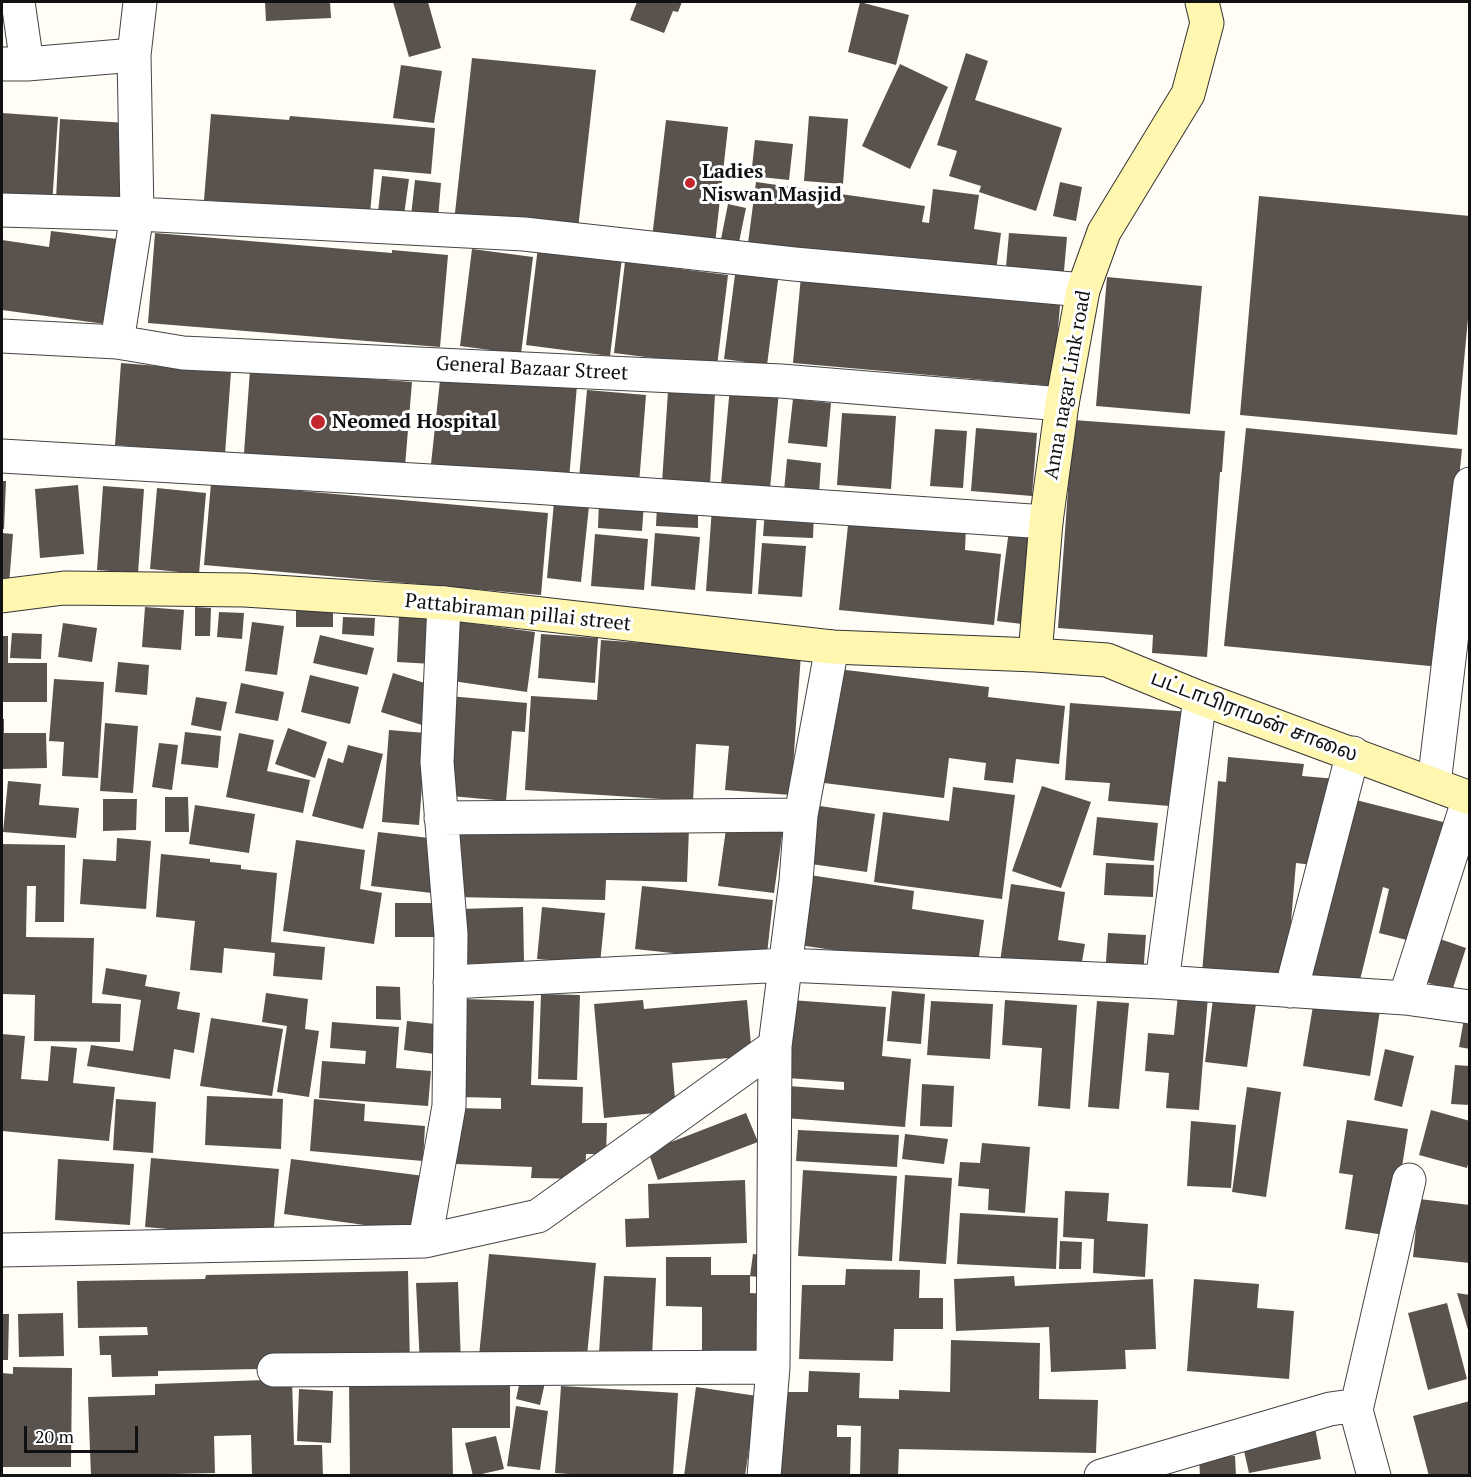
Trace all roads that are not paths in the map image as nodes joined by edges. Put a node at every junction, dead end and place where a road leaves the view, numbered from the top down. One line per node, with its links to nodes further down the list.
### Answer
1 (18, 2): 5 (street)
2 (140, 2): 4 (street)
3 (1206, 9): 8 (street, Anna nagar Link road)
4 (134, 55): 5 (street); 7 (street)
5 (14, 64)
6 (2, 210): 7 (street)
7 (137, 214): 8 (street); 10 (street)
8 (1083, 290): 11 (street, Anna nagar Link road)
9 (2, 336): 10 (street, General Bazaar Street)
10 (117, 342): 11 (street, General Bazaar Street)
11 (1062, 404): 14 (street, Anna nagar Link road)
12 (2, 456): 14 (street)
13 (1470, 484): 21 (street)
14 (1046, 522): 18 (street, Anna nagar Link road)
15 (2, 596): 16 (street, Pattabiraman pillai street)
16 (444, 603): 17 (street, Pattabiraman pillai street); 24 (street)
17 (832, 647): 18 (street, Pattabiraman pillai street); 23 (street)
18 (1035, 655): 19 (street, பட்டாபிராமன் சாலை)
19 (1200, 698): 20 (street, பட்டாபிராமன் சாலை); 27 (street)
20 (1353, 753): 21 (street, பட்டாபிராமன் சாலை); 28 (street)
21 (1434, 784): 22 (street, பட்டாபிராமன் சாலை)
22 (1469, 798): 29 (street)
23 (801, 815): 24 (street); 25 (street)
24 (441, 818): 26 (street)
25 (786, 965): 26 (street); 27 (street); 31 (street)
26 (450, 982): 33 (street)
27 (1162, 982): 28 (street)
28 (1291, 991): 29 (street)
29 (1405, 998): 30 (street)
30 (1470, 1007)
31 (775, 1046): 33 (street); 35 (street)
32 (1409, 1180): 37 (street)
33 (425, 1241): 34 (street)
34 (2, 1250)
35 (773, 1367): 36 (street); 38 (street)
36 (274, 1371)
37 (1356, 1410): 39 (street); 40 (street)
38 (764, 1476)
39 (1101, 1476)
40 (1374, 1476)

